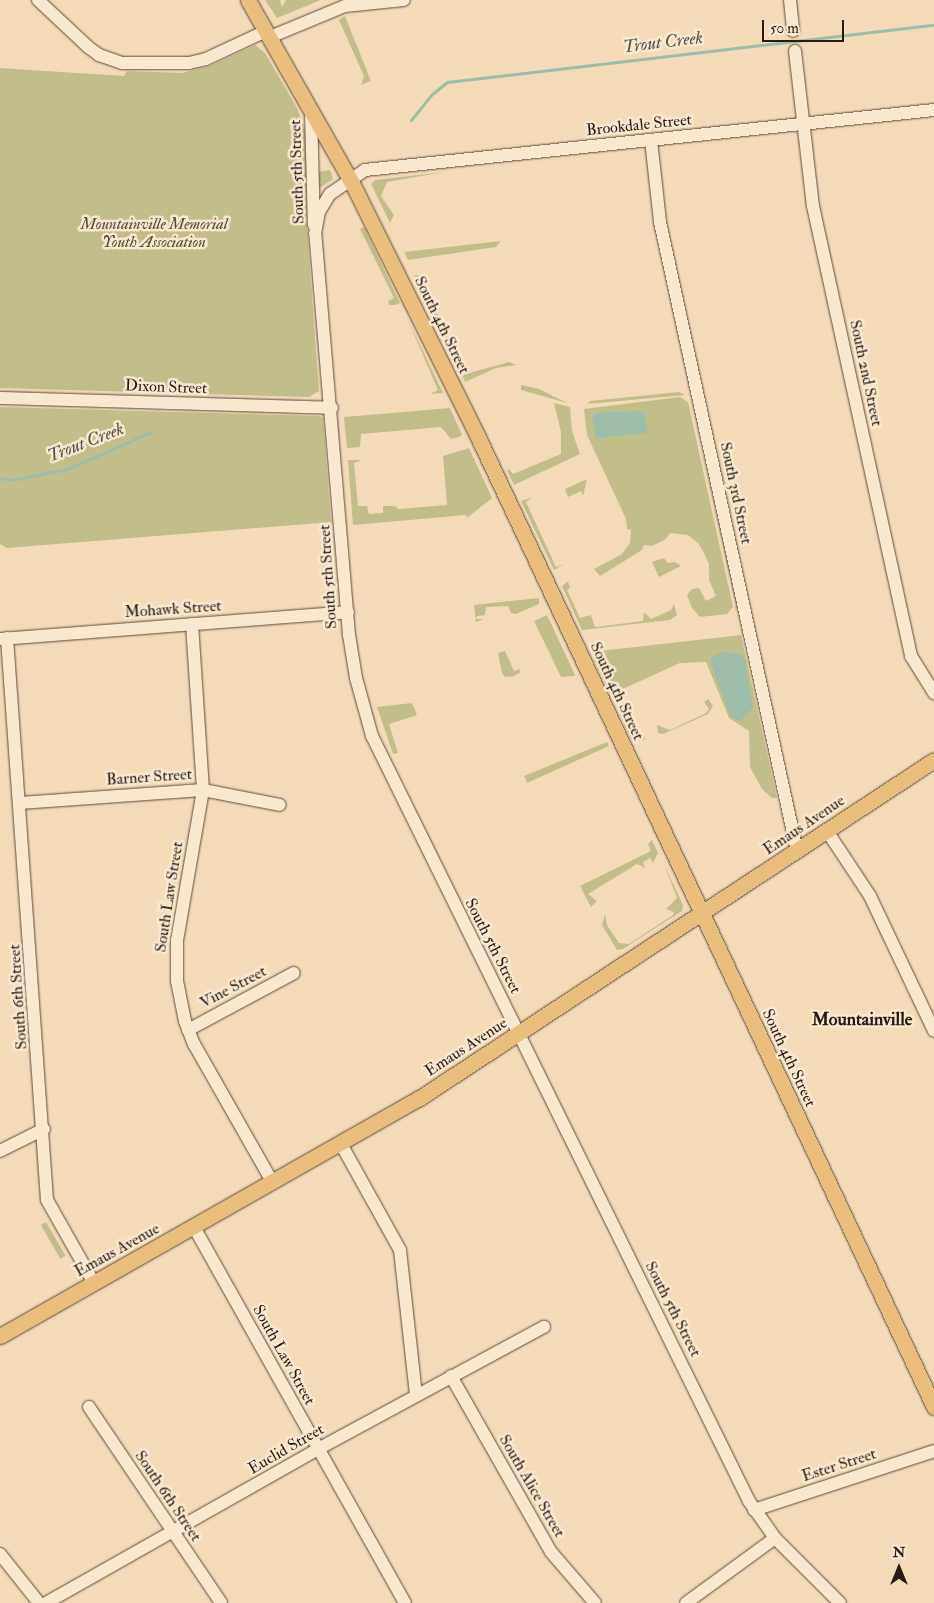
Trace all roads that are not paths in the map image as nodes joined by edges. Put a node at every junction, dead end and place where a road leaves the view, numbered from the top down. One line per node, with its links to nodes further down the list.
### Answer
1 (38, 0): 6 (street)
2 (248, 0): 6 (main road, South 4th Street)
3 (404, 0): 6 (street)
4 (790, 0): 5 (street)
5 (793, 31)
6 (268, 34): 8 (main road, South 4th Street)
7 (795, 51): 10 (street, South 2nd Street)
8 (311, 108): 12 (main road, South 4th Street); 13 (street, South 5th Street)
9 (934, 110): 10 (street, Brookdale Street)
10 (804, 124): 11 (street, Brookdale Street); 19 (street, South 2nd Street)
11 (651, 140): 12 (street, Brookdale Street); 25 (street, South 3rd Street)
12 (351, 181): 13 (street, South 5th Street); 26 (main road, South 4th Street)
13 (315, 234): 15 (street, South 5th Street)
14 (0, 398): 15 (street, Dixon Street)
15 (332, 408): 16 (street, South 5th Street)
16 (348, 612): 17 (street, Mohawk Street); 30 (street, South 5th Street)
17 (192, 624): 18 (street, Mohawk Street); 21 (street, South Law Street)
18 (3, 638): 22 (street, South 6th Street)
19 (934, 693)
20 (934, 760): 24 (main road, Emaus Avenue)
21 (203, 790): 22 (street, Barner Street); 23 (street, Barner Street); 28 (street, South Law Street)
22 (20, 803): 31 (street, South 6th Street)
23 (280, 805)
24 (827, 831): 25 (main road, Emaus Avenue); 29 (street)
25 (797, 851): 26 (main road, Emaus Avenue)
26 (703, 915): 30 (main road, Emaus Avenue); 42 (main road, South 4th Street)
27 (294, 973): 28 (street, Vine Street)
28 (188, 1030): 34 (street, South Law Street)
29 (934, 1031)
30 (519, 1034): 32 (main road, Emaus Avenue); 45 (street, South 5th Street)
31 (44, 1129): 33 (street); 36 (street, South 6th Street)
32 (341, 1144): 34 (main road, Emaus Avenue); 40 (street)
33 (0, 1151)
34 (274, 1183): 35 (main road, Emaus Avenue)
35 (194, 1227): 36 (main road, Emaus Avenue); 43 (street, South Law Street)
36 (94, 1283): 38 (main road, Emaus Avenue)
37 (544, 1327): 39 (street, Euclid Street)
38 (0, 1336)
39 (451, 1376): 40 (street, Euclid Street); 53 (street, South Alice Street)
40 (416, 1395): 43 (street, Euclid Street)
41 (89, 1407): 46 (street, South 6th Street)
42 (934, 1407)
43 (318, 1449): 46 (street, Euclid Street); 52 (street, South Law Street)
44 (934, 1451): 45 (street, Ester Street)
45 (754, 1510): 47 (street, South 5th Street)
46 (173, 1532): 50 (street, Euclid Street); 51 (street, South 6th Street)
47 (775, 1538): 54 (street); 55 (street, South 5th Street)
48 (0, 1554): 49 (street)
49 (39, 1603)
50 (46, 1603)
51 (221, 1603)
52 (404, 1603)
53 (595, 1603)
54 (686, 1603)
55 (840, 1603)

